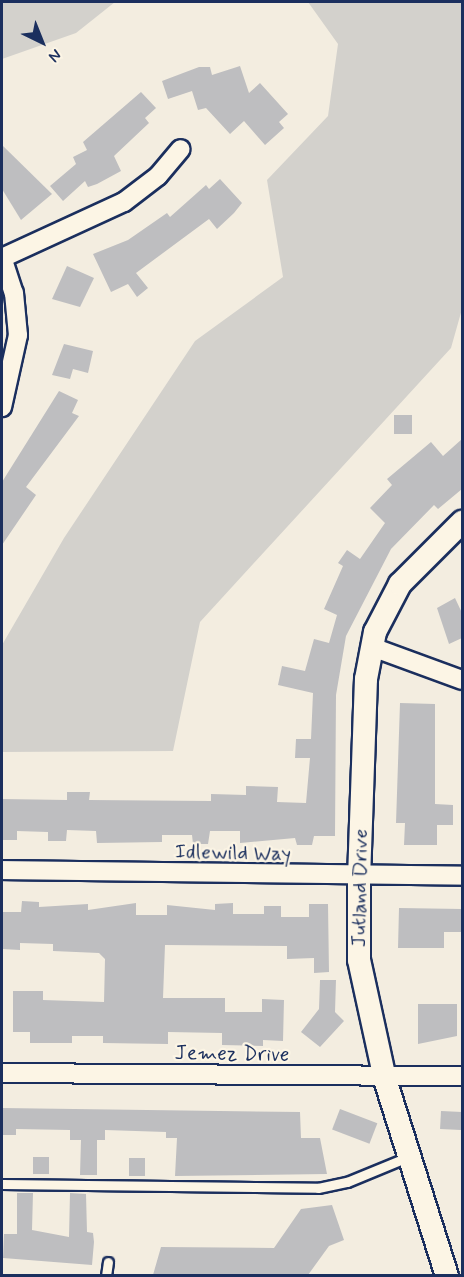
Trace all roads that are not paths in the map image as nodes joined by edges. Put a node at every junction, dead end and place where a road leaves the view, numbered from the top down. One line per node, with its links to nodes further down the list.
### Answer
1 (181, 149): 2 (street)
2 (2, 258): 3 (street)
3 (2, 407)
4 (462, 522): 5 (street, Jutland Drive)
5 (372, 647): 6 (street); 9 (street, Jutland Drive)
6 (462, 680)
7 (2, 870): 9 (street, Idlewild Way)
8 (462, 876): 9 (street, Idlewild Way)
9 (359, 879): 12 (street, Jutland Drive)
10 (2, 1073): 12 (street, Jemez Drive)
11 (462, 1076): 12 (street, Jemez Drive)
12 (385, 1079): 13 (street, Jutland Drive)
13 (411, 1156): 14 (lane); 17 (street, Jutland Drive)
14 (2, 1184)
15 (108, 1262): 16 (lane)
16 (106, 1275)
17 (447, 1275)

